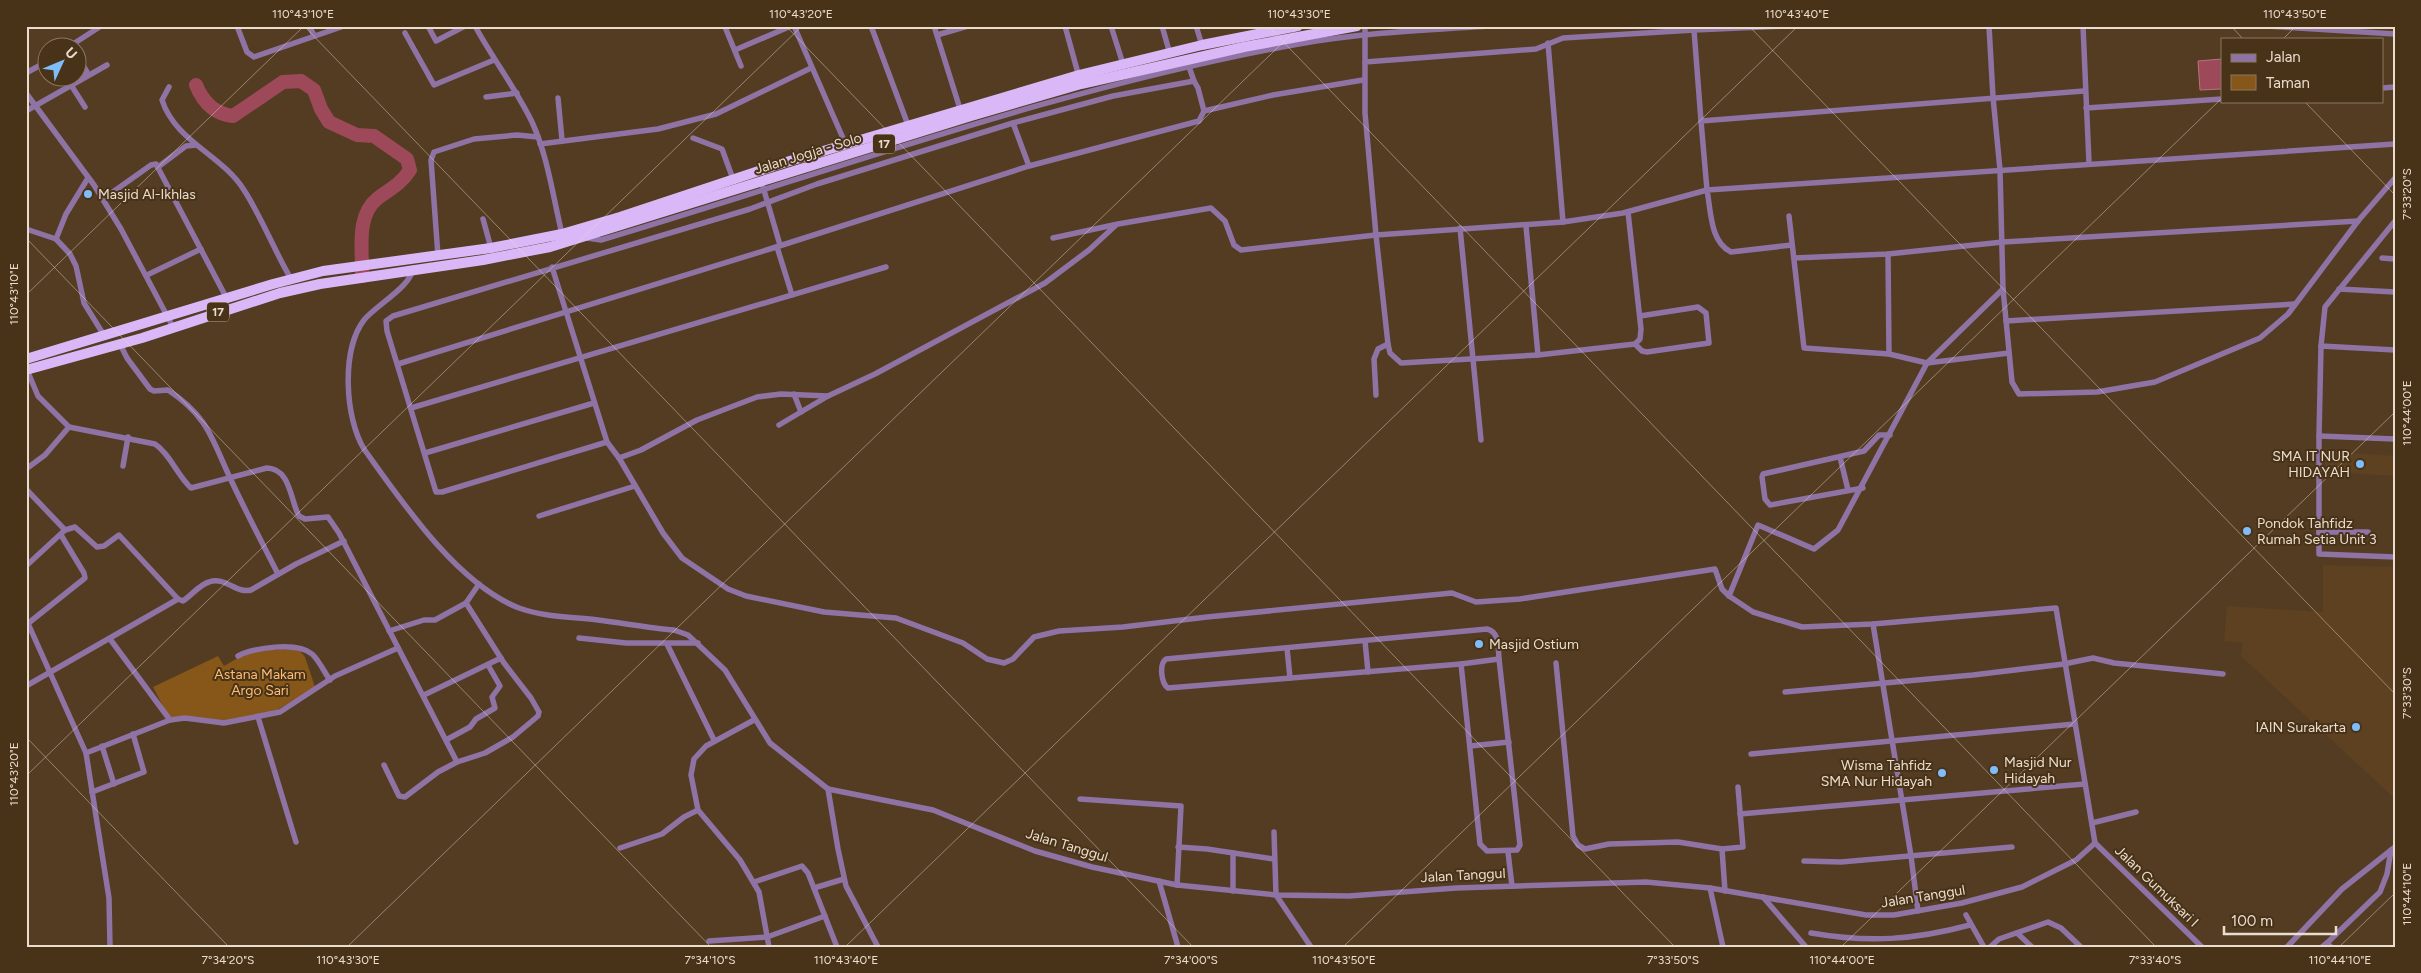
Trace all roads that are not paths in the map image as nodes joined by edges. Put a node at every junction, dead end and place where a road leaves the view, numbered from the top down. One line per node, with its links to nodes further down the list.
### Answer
1 (101, 26): 31 (street)
2 (237, 26): 29 (street)
3 (309, 26): 29 (street)
4 (344, 26): 29 (street)
5 (428, 26): 6 (street)
6 (465, 26)
7 (474, 26): 36 (street)
8 (792, 26): 34 (street); 43 (street)
9 (871, 26): 67 (street)
10 (934, 26): 30 (street)
11 (968, 26): 30 (street)
12 (1065, 26): 46 (street)
13 (1111, 26): 39 (street)
14 (1162, 26): 35 (street)
15 (1196, 26): 33 (street)
16 (1357, 26): 38 (highway, Jalan Jogja - Solo / 17)
17 (1365, 26): 27 (street)
18 (1490, 26): 27 (street)
19 (1784, 26): 25 (street)
20 (1989, 26): 56 (street)
21 (2083, 26): 52 (street)
22 (2267, 26): 28 (street)
23 (725, 27): 34 (street)
24 (1292, 27): 33 (highway, Jalan Jogja - Solo / 17)
25 (1694, 30): 32 (street); 65 (street)
26 (405, 33): 36 (street)
27 (1365, 34): 37 (street); 38 (street)
28 (2395, 34)
29 (314, 35)
30 (937, 36): 64 (street)
31 (83, 38)
32 (1548, 43): 37 (street); 92 (street)
33 (1202, 45): 35 (highway, Jalan Jogja - Solo / 17)
34 (735, 50): 42 (street)
35 (1170, 54): 39 (highway, Jalan Jogja - Solo / 17)
36 (494, 60): 54 (street)
37 (1364, 62): 47 (street)
38 (1188, 63): 46 (highway, Jalan Jogja - Solo / 17); 48 (street); 83 (street)
39 (1123, 64): 46 (highway, Jalan Jogja - Solo / 17)
40 (107, 65): 45 (street)
41 (38, 66): 44 (street)
42 (741, 66)
43 (811, 68): 70 (street); 73 (street)
44 (26, 73)
45 (88, 75)
46 (1080, 79): 64 (highway, Jalan Jogja - Solo / 17)
47 (1363, 80): 63 (street); 98 (street)
48 (1194, 81): 63 (street); 66 (street)
49 (169, 87): 74 (street)
50 (66, 88): 59 (street)
51 (73, 88): 60 (street)
52 (2084, 91): 56 (street); 61 (street)
53 (26, 93): 59 (street)
54 (517, 93): 55 (street); 68 (street)
55 (486, 97)
56 (1993, 97): 65 (street); 78 (street)
57 (558, 98): 70 (street)
58 (2221, 99): 61 (street)
59 (35, 106): 62 (street); 80 (street)
60 (85, 107)
61 (2086, 108): 75 (street)
62 (26, 111)
63 (1204, 111): 76 (street)
64 (961, 114): 67 (highway, Jalan Jogja - Solo / 17); 83 (highway, Jalan Jogja - Solo / 17)
65 (1701, 121): 84 (street)
66 (1013, 123): 76 (street); 86 (street)
67 (908, 125): 73 (highway, Jalan Jogja - Solo / 17)
68 (538, 137): 71 (street); 107 (street)
69 (693, 138): 82 (street)
70 (562, 140): 71 (street)
71 (540, 144): 97 (street)
72 (2395, 144): 75 (street)
73 (846, 145): 79 (highway, Jalan Jogja - Solo / 17)
74 (200, 148): 77 (street); 116 (street)
75 (2089, 163): 78 (street)
76 (1029, 166): 103 (street)
77 (158, 168): 85 (street); 105 (street)
78 (2000, 170): 84 (street); 101 (street)
79 (758, 171): 82 (highway, Jalan Jogja - Solo / 17); 83 (street)
80 (88, 178): 85 (street); 100 (street)
81 (2395, 178): 90 (street)
82 (733, 179): 97 (highway, Jalan Jogja - Solo / 17)
83 (763, 186): 86 (street); 114 (highway, Jalan Jogja - Solo / 17)
84 (1706, 190): 87 (street); 102 (street)
85 (102, 199): 115 (street)
86 (769, 202): 103 (street); 112 (street)
87 (1628, 212): 92 (street); 124 (street)
88 (1789, 216): 102 (street)
89 (483, 219): 104 (street)
90 (2358, 221): 101 (street); 122 (street)
91 (2395, 221): 118 (street)
92 (1563, 222): 94 (street)
93 (1118, 224): 98 (street); 99 (street); 144 (street)
94 (1526, 226): 95 (street); 136 (street)
95 (1460, 228): 98 (street); 139 (street)
96 (26, 229): 100 (street)
97 (562, 234): 104 (highway, Jalan Jogja - Solo / 17)
98 (1376, 235): 130 (street)
99 (1053, 238)
100 (56, 239): 128 (street)
101 (2003, 242): 106 (street); 117 (street)
102 (1792, 245): 108 (street)
103 (779, 246): 120 (street); 123 (street)
104 (491, 248): 107 (highway, Jalan Jogja - Solo / 17)
105 (201, 249): 115 (street); 121 (street)
106 (1888, 254): 108 (street); 135 (street)
107 (438, 256): 110 (highway, Jalan Jogja - Solo / 17)
108 (1794, 258): 135 (street)
109 (2382, 258): 111 (street)
110 (411, 259): 114 (street); 116 (highway, 17)
111 (2395, 259)
112 (552, 267): 123 (street); 141 (street)
113 (886, 267): 120 (street)
114 (413, 271): 127 (highway, 17); 175 (street)
115 (147, 275): 125 (street)
116 (291, 279): 121 (highway, 17)
117 (2003, 289): 126 (street); 140 (street)
118 (2339, 289): 119 (street); 132 (street)
119 (2395, 292)
120 (792, 295): 137 (street)
121 (227, 300): 125 (highway, 17)
122 (2295, 304): 126 (street); 134 (street)
123 (566, 312): 137 (street); 141 (street)
124 (1640, 316): 131 (street); 131 (street)
125 (169, 317): 127 (street); 128 (highway, 17)
126 (2006, 321): 134 (street)
127 (173, 327): 129 (highway, 17)
128 (105, 337): 138 (highway, 17)
129 (120, 344): 142 (highway, 17); 162 (street)
130 (1388, 344): 139 (street); 145 (street)
131 (1635, 344): 136 (street)
132 (2322, 346): 133 (street); 152 (street)
133 (2395, 350)
134 (2009, 353): 140 (street)
135 (1889, 354): 140 (street)
136 (1538, 355): 139 (street)
137 (580, 357): 146 (street); 147 (street)
138 (26, 359)
139 (1473, 360): 154 (street)
140 (1927, 363): 151 (street)
141 (398, 364): 147 (street)
142 (26, 370): 150 (street)
143 (794, 394): 144 (street); 148 (street); 159 (street)
144 (828, 396): 148 (street)
145 (1376, 396)
146 (594, 403): 156 (street); 157 (street)
147 (411, 408): 157 (street)
148 (801, 412): 149 (street)
149 (779, 425)
150 (68, 427): 153 (street); 161 (street)
151 (1890, 435): 158 (street); 164 (street)
152 (2319, 436): 155 (street); 169 (street)
153 (128, 438): 160 (street); 162 (street)
154 (1481, 440)
155 (2395, 440)
156 (607, 442): 157 (street); 159 (street)
157 (425, 453)
158 (1840, 457): 166 (street); 166 (street)
159 (619, 458): 163 (street)
160 (123, 466)
161 (26, 470)
162 (230, 479): 171 (street); 174 (street)
163 (635, 486): 167 (street); 176 (street)
164 (1863, 488): 166 (street); 176 (street)
165 (26, 489): 168 (street)
166 (1848, 490)
167 (539, 516)
168 (63, 532): 173 (street); 177 (street); 179 (street)
169 (2320, 532): 170 (street); 172 (street)
170 (2368, 532)
171 (344, 540): 174 (street); 181 (street)
172 (2395, 557)
173 (26, 566)
174 (278, 574): 177 (street)
175 (478, 585): 178 (street); 184 (street)
176 (1729, 596): 180 (street)
177 (178, 599): 183 (street)
178 (467, 601): 181 (street); 190 (street)
179 (27, 623): 197 (street)
180 (1873, 624): 194 (street); 201 (street)
181 (390, 631): 187 (street)
182 (579, 638): 186 (street)
183 (110, 639): 197 (street); 206 (street)
184 (696, 641): 186 (street); 207 (street)
185 (1365, 641): 188 (street); 191 (street); 196 (street)
186 (667, 644): 211 (street)
187 (398, 648): 200 (street); 204 (street)
188 (1287, 648): 199 (street); 199 (street)
189 (238, 656): 200 (street)
190 (501, 658): 195 (street); 218 (street)
191 (1499, 658): 193 (street); 213 (street)
192 (1556, 663): 237 (street)
193 (1461, 664): 196 (street); 215 (street)
194 (2064, 664): 198 (street); 201 (street); 208 (street)
195 (488, 665): 204 (street); 210 (street)
196 (1368, 672): 199 (street)
197 (50, 673): 202 (street); 216 (street)
198 (2223, 674)
199 (1290, 678)
200 (330, 680): 205 (street)
201 (1884, 683): 203 (street); 212 (street)
202 (26, 686)
203 (1786, 692)
204 (424, 695): 210 (street)
205 (258, 717): 206 (street); 232 (street)
206 (170, 720): 209 (street)
207 (754, 720): 211 (street); 223 (street)
208 (2075, 724): 212 (street); 221 (street)
209 (133, 734): 214 (street); 220 (street)
210 (446, 740): 218 (street)
211 (714, 740): 227 (street)
212 (1893, 741): 217 (street); 226 (street)
213 (1509, 742): 215 (street); 239 (street)
214 (102, 746): 216 (street); 220 (street)
215 (1470, 746): 239 (street)
216 (86, 753): 224 (street)
217 (1751, 754)
218 (457, 762): 219 (street)
219 (384, 765)
220 (114, 784): 224 (street)
221 (2085, 784): 226 (street); 230 (street)
222 (1738, 788): 229 (street)
223 (828, 789): 244 (street); 246 (street, Jalan Tanggul)
224 (92, 792): 265 (street)
225 (1080, 798): 236 (street)
226 (1901, 799): 229 (street); 241 (street)
227 (698, 810): 235 (street); 245 (street)
228 (2136, 812): 230 (street)
229 (1740, 814): 237 (street)
230 (2092, 823): 233 (street)
231 (1274, 832): 242 (street)
232 (296, 842)
233 (2095, 843): 255 (street, Jalan Tanggul); 276 (street, Jalan Gumuksari I)
234 (2012, 847): 241 (street)
235 (620, 848)
236 (1178, 848): 240 (street); 247 (street)
237 (1722, 849): 252 (street)
238 (2393, 849): 263 (street); 277 (street)
239 (1508, 852): 248 (street)
240 (1232, 853): 242 (street); 251 (street)
241 (1911, 856): 243 (street); 255 (street)
242 (1274, 859): 253 (street)
243 (1804, 861)
244 (844, 879): 249 (street); 268 (street)
245 (754, 882): 249 (street); 261 (street)
246 (1159, 882): 247 (street, Jalan Tanggul); 269 (street)
247 (1177, 885): 251 (street, Jalan Tanggul)
248 (1512, 886): 250 (street, Jalan Tanggul); 253 (street, Jalan Tanggul)
249 (814, 888): 257 (street)
250 (1710, 888): 252 (street, Jalan Tanggul); 271 (street)
251 (1232, 891): 253 (street, Jalan Tanggul)
252 (1725, 891): 254 (street, Jalan Tanggul)
253 (1276, 895): 270 (street)
254 (1762, 897): 255 (street, Jalan Tanggul); 272 (street)
255 (1918, 911)
256 (1966, 915): 258 (street)
257 (825, 916): 261 (street); 267 (street)
258 (1970, 926): 259 (street); 264 (street)
259 (1811, 933)
260 (2017, 933): 273 (street); 274 (street); 275 (street)
261 (767, 937): 262 (street); 266 (street)
262 (709, 941)
263 (2327, 945)
264 (1984, 946)
265 (110, 947)
266 (769, 947)
267 (837, 947)
268 (878, 947)
269 (1178, 947)
270 (1311, 947)
271 (1723, 947)
272 (1806, 947)
273 (1990, 947)
274 (2032, 947)
275 (2081, 947)
276 (2202, 947)
277 (2287, 947)

